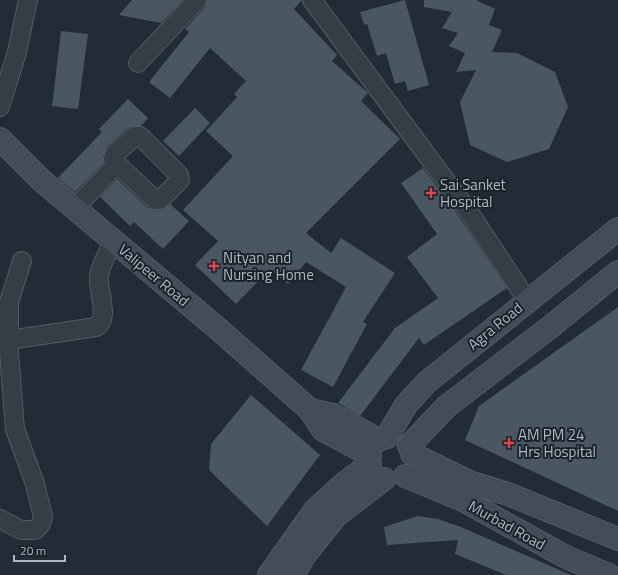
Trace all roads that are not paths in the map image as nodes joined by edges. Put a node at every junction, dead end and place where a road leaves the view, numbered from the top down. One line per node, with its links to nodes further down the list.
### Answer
1 (28, 0): 5 (street)
2 (197, 0): 4 (street)
3 (312, 0): 13 (street)
4 (138, 62)
5 (0, 107)
6 (0, 140): 8 (main road, Valipeer Road)
7 (117, 164): 8 (street)
8 (74, 209): 10 (main road, Valipeer Road)
9 (618, 229): 13 (main road, Agra Road)
10 (113, 241): 14 (street); 16 (main road, Valipeer Road)
11 (22, 261): 14 (street)
12 (618, 272): 15 (main road)
13 (528, 300): 16 (main road, Agra Road)
14 (9, 340): 18 (street)
15 (411, 450): 16 (main road); 17 (main road); 19 (main road, Murbad Road)
16 (378, 455): 17 (main road, Agra Road); 20 (main road, Agra Road); 21 (main road, Agra Road)
17 (405, 476): 22 (main road, Murbad Road)
18 (0, 519)
19 (618, 539)
20 (269, 575)
21 (292, 575)
22 (609, 575)

